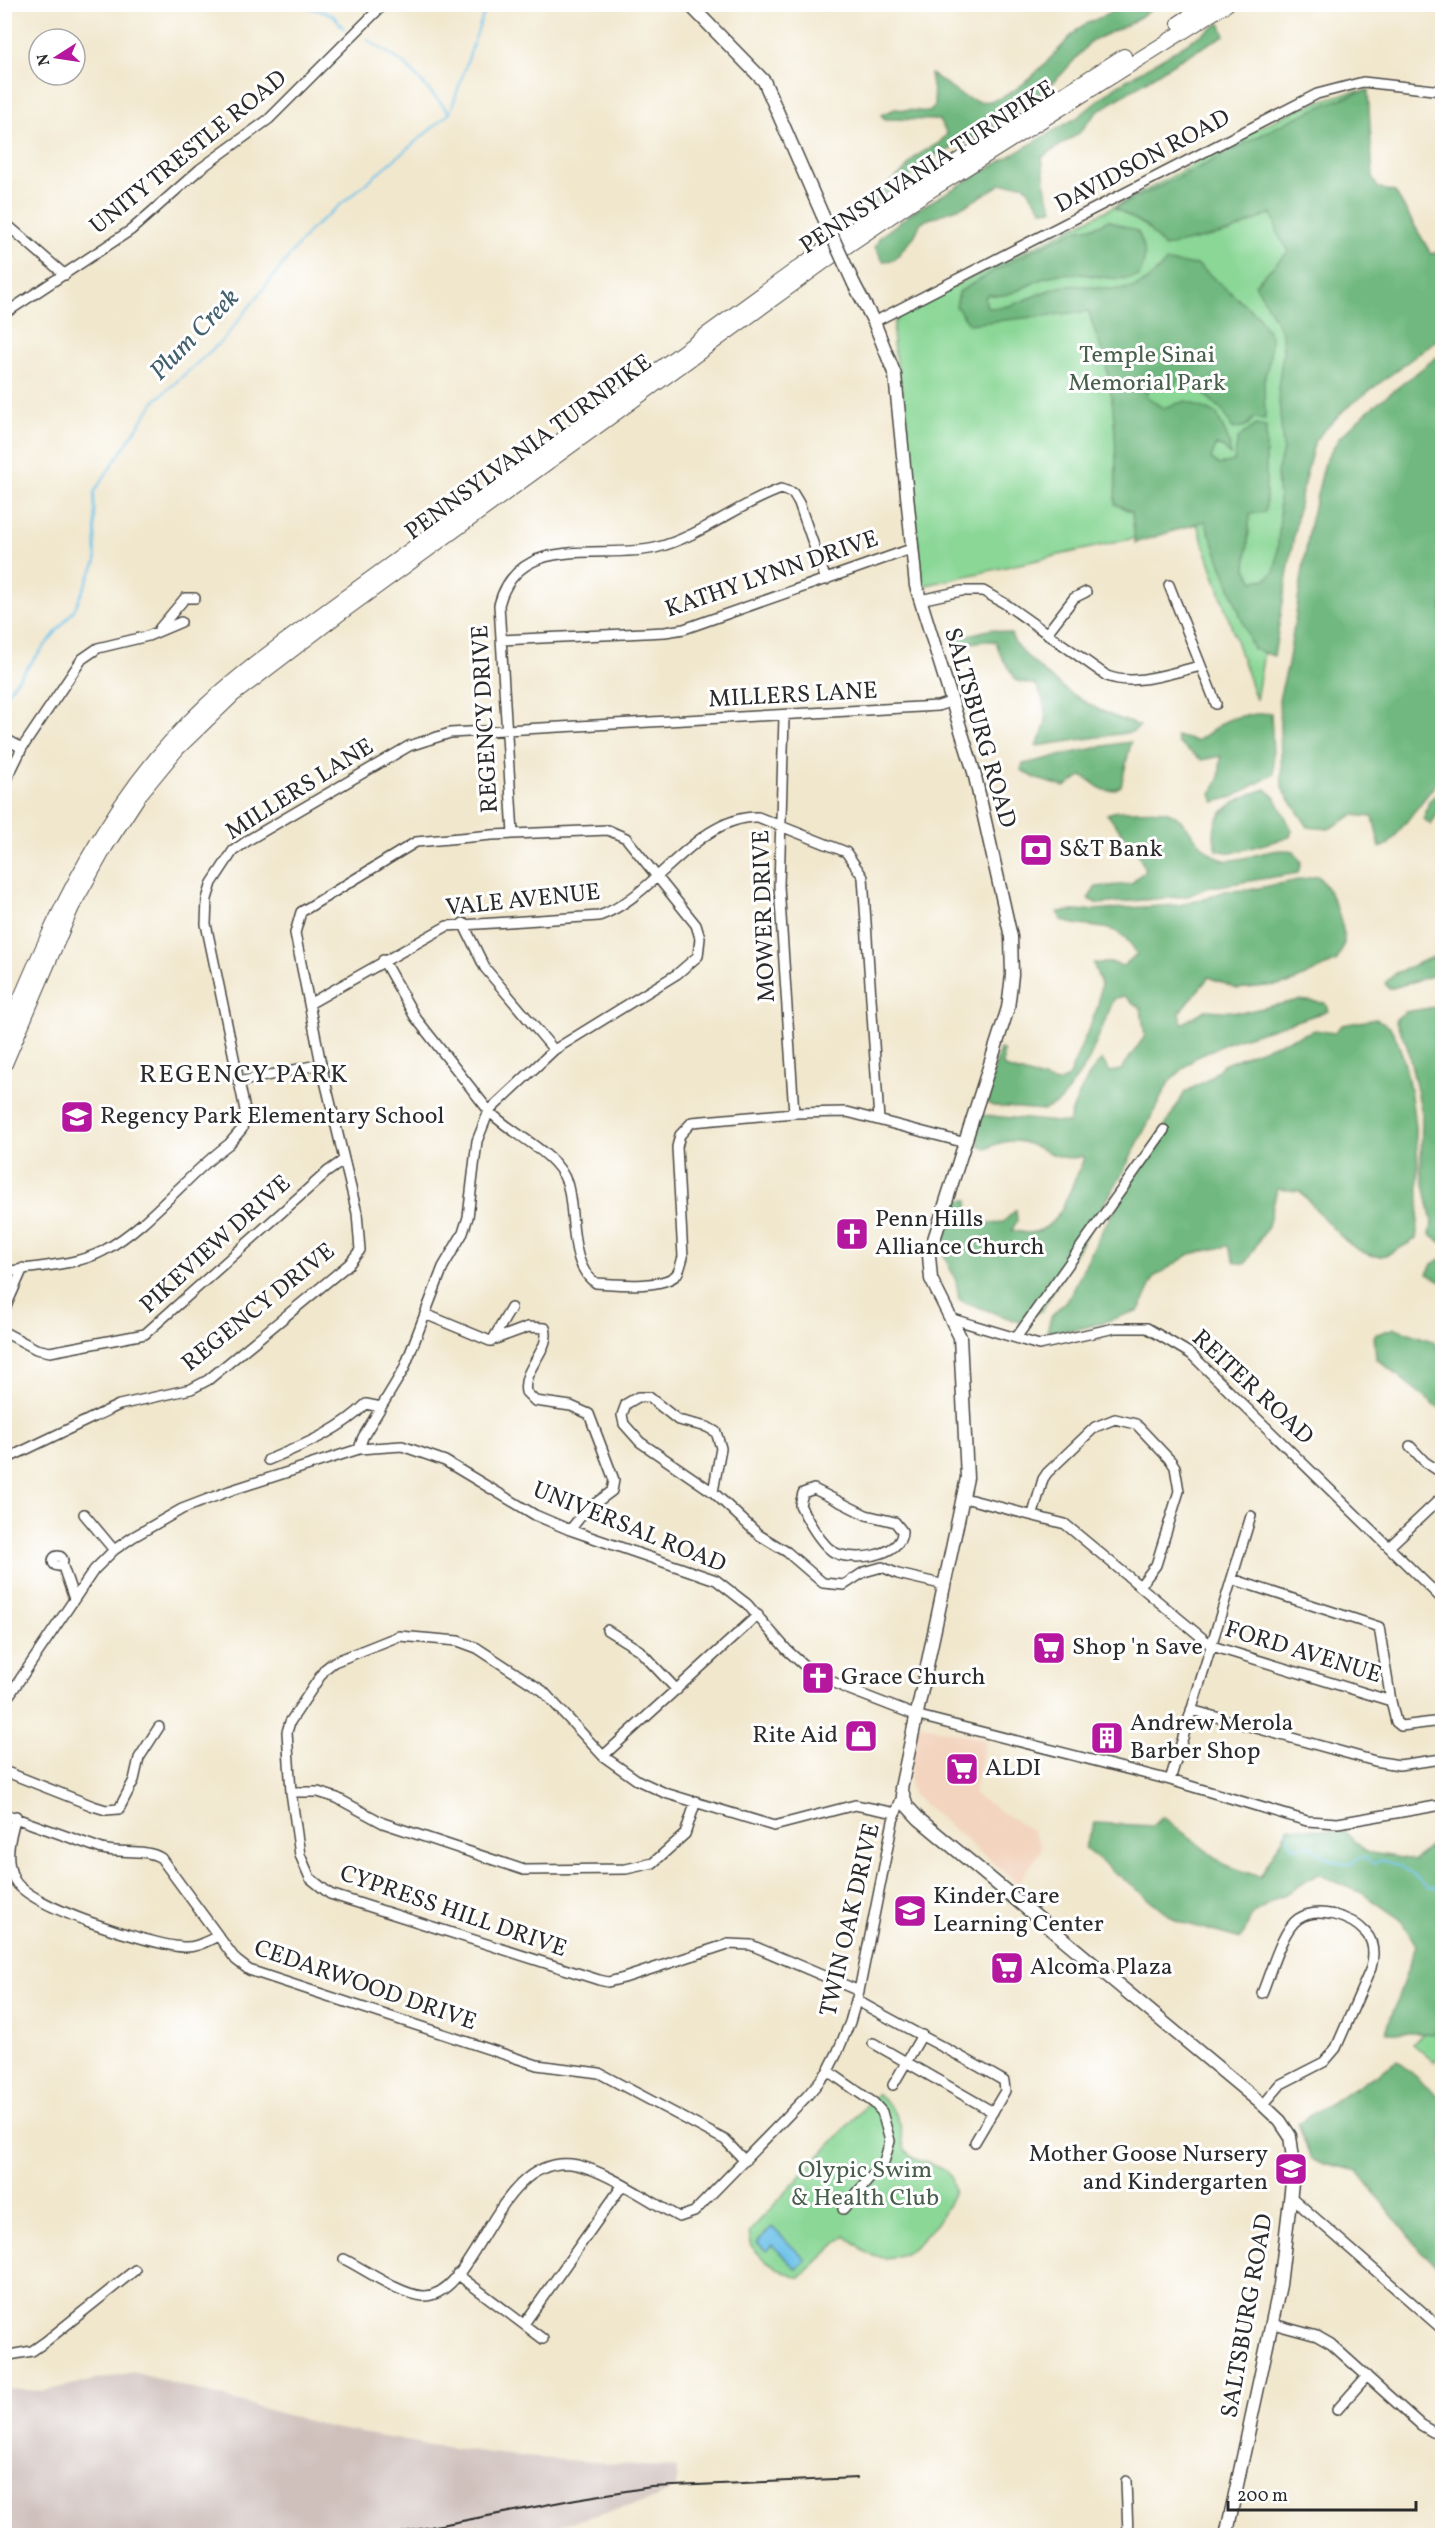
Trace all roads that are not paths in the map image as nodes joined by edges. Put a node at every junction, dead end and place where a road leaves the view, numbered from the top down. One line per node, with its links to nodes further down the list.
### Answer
1 (384, 4): 7 (street, UNITY TRESTLE ROAD)
2 (688, 4): 9 (main road, SALTSBURG ROAD, bridge)
3 (1208, 4): 34 (highway, PENNSYLVANIA TURNPIKE)
4 (1227, 4): 37 (highway, PENNSYLVANIA TURNPIKE)
5 (1443, 91): 9 (street, DAVIDSON ROAD)
6 (4, 222): 7 (street)
7 (64, 274): 8 (street, UNITY TRESTLE ROAD)
8 (4, 314)
9 (874, 322): 10 (main road, SALTSBURG ROAD)
10 (911, 549): 11 (street, KATHY LYNN DRIVE); 15 (main road, SALTSBURG ROAD)
11 (825, 580): 19 (street, KATHY LYNN DRIVE); 19 (street, REGENCY DRIVE)
12 (1169, 585): 20 (street)
13 (1086, 592): 18 (street)
14 (195, 597): 17 (street)
15 (920, 600): 18 (street); 21 (main road, SALTSBURG ROAD)
16 (181, 622): 17 (street)
17 (158, 631): 26 (street)
18 (1047, 633): 20 (street)
19 (501, 640): 24 (street, REGENCY DRIVE)
20 (1201, 666): 22 (street)
21 (954, 701): 23 (street, MILLERS LANE); 43 (main road, SALTSBURG ROAD)
22 (1216, 704)
23 (784, 717): 24 (street, MILLERS LANE); 28 (street, MOWER DRIVE)
24 (506, 730): 29 (street, REGENCY DRIVE); 38 (street, MILLERS LANE)
25 (4, 738): 26 (street)
26 (22, 748): 27 (street)
27 (4, 784)
28 (782, 825): 30 (street, VALE AVENUE); 40 (street, MOWER DRIVE); 41 (street, VALE AVENUE)
29 (513, 834): 30 (street); 33 (street, REGENCY DRIVE)
30 (657, 874): 31 (street, VALE AVENUE); 35 (street)
31 (464, 923): 32 (street, VALE AVENUE); 35 (street)
32 (383, 960): 33 (street, VALE AVENUE); 39 (street)
33 (309, 1004): 36 (street, REGENCY DRIVE)
34 (4, 1038)
35 (554, 1050): 39 (street)
36 (321, 1064): 38 (street); 44 (street, REGENCY DRIVE)
37 (4, 1066)
38 (238, 1082): 45 (street, MILLERS LANE)
39 (489, 1111): 40 (street); 49 (street)
40 (794, 1113): 41 (street)
41 (879, 1120): 43 (street)
42 (1164, 1130): 52 (street)
43 (966, 1143): 50 (main road, SALTSBURG ROAD)
44 (344, 1160): 51 (street, PIKEVIEW DRIVE); 57 (street, REGENCY DRIVE)
45 (23, 1268): 46 (street, MILLERS LANE); 48 (street)
46 (4, 1272)
47 (511, 1308): 53 (street)
48 (4, 1311)
49 (425, 1314): 53 (street); 54 (street)
50 (953, 1319): 52 (street, REITER ROAD); 64 (main road, SALTSBURG ROAD)
51 (4, 1332)
52 (1016, 1338): 69 (street, REITER ROAD)
53 (492, 1341): 68 (street)
54 (381, 1407): 56 (street); 58 (street)
55 (1410, 1446): 59 (street)
56 (360, 1449): 68 (street, UNIVERSAL ROAD); 70 (street, UNIVERSAL ROAD)
57 (4, 1460)
58 (268, 1460)
59 (1443, 1473)
60 (715, 1477): 61 (street); 61 (street); 62 (street)
61 (701, 1483): 62 (street)
62 (713, 1492): 73 (street)
63 (1443, 1497): 69 (street)
64 (964, 1498): 66 (street, FORD AVENUE); 75 (main road, SALTSBURG ROAD)
65 (84, 1514): 70 (street)
66 (1034, 1514): 76 (street, FORD AVENUE); 76 (street)
67 (1251, 1516): 74 (street)
68 (570, 1530): 79 (street, UNIVERSAL ROAD)
69 (1390, 1546): 78 (street, REITER ROAD)
70 (114, 1550): 77 (street, UNIVERSAL ROAD)
71 (885, 1552): 71 (street); 73 (street)
72 (62, 1564): 77 (street)
73 (885, 1568): 75 (street)
74 (1232, 1579): 81 (street); 83 (street)
75 (945, 1586): 86 (main road, SALTSBURG ROAD)
76 (1140, 1586): 81 (street, FORD AVENUE)
77 (74, 1599): 84 (street, UNIVERSAL ROAD)
78 (1443, 1599)
79 (758, 1615): 82 (street); 86 (street, UNIVERSAL ROAD)
80 (607, 1630): 82 (street)
81 (1212, 1646): 83 (street, FORD AVENUE); 85 (street)
82 (677, 1690): 89 (street)
83 (1391, 1701): 87 (street, FORD AVENUE)
84 (4, 1703)
85 (1191, 1710): 90 (street); 92 (street)
86 (915, 1715): 92 (street, UNIVERSAL ROAD); 94 (main road, SALTSBURG ROAD)
87 (1443, 1721)
88 (159, 1727): 91 (street)
89 (603, 1756): 93 (street, CYPRESS HILL DRIVE); 95 (street, CYPRESS HILL DRIVE)
90 (1443, 1759)
91 (4, 1771)
92 (1170, 1780): 96 (street, UNIVERSAL ROAD)
93 (291, 1791): 95 (street); 102 (street, CYPRESS HILL DRIVE)
94 (902, 1796): 97 (street, TWIN OAK DRIVE); 108 (main road, SALTSBURG ROAD)
95 (696, 1801): 97 (street, CYPRESS HILL DRIVE)
96 (1443, 1805)
97 (896, 1813): 102 (street, TWIN OAK DRIVE)
98 (4, 1814): 99 (street, CEDARWOOD DRIVE)
99 (16, 1816): 100 (street, CEDARWOOD DRIVE); 100 (street)
100 (218, 1936): 111 (street, CEDARWOOD DRIVE)
101 (1262, 1993): 108 (street)
102 (857, 1995): 103 (street, CYPRESS HILL DRIVE); 106 (street, TWIN OAK DRIVE)
103 (922, 2035): 105 (street); 109 (street, CYPRESS HILL DRIVE)
104 (873, 2043): 105 (street)
105 (906, 2062): 107 (street); 109 (street)
106 (828, 2071): 111 (street, TWIN OAK DRIVE); 114 (street)
107 (893, 2085)
108 (1263, 2104): 113 (main road, SALTSBURG ROAD)
109 (993, 2112): 110 (street, CYPRESS HILL DRIVE)
110 (975, 2142)
111 (745, 2161): 112 (street, TWIN OAK DRIVE)
112 (622, 2186): 117 (street, TWIN OAK DRIVE); 118 (street)
113 (1290, 2196): 119 (main road, SALTSBURG ROAD); 120 (street)
114 (843, 2209)
115 (344, 2259): 117 (street, TWIN OAK DRIVE)
116 (135, 2270): 122 (street)
117 (457, 2274): 118 (street)
118 (524, 2324): 121 (street)
119 (1273, 2324): 123 (street); 128 (main road, SALTSBURG ROAD)
120 (1443, 2329)
121 (543, 2339)
122 (4, 2356)
123 (1367, 2376): 124 (street); 125 (street)
124 (1337, 2410)
125 (1443, 2433)
126 (1126, 2481): 127 (street)
127 (1131, 2535)
128 (1226, 2535)

